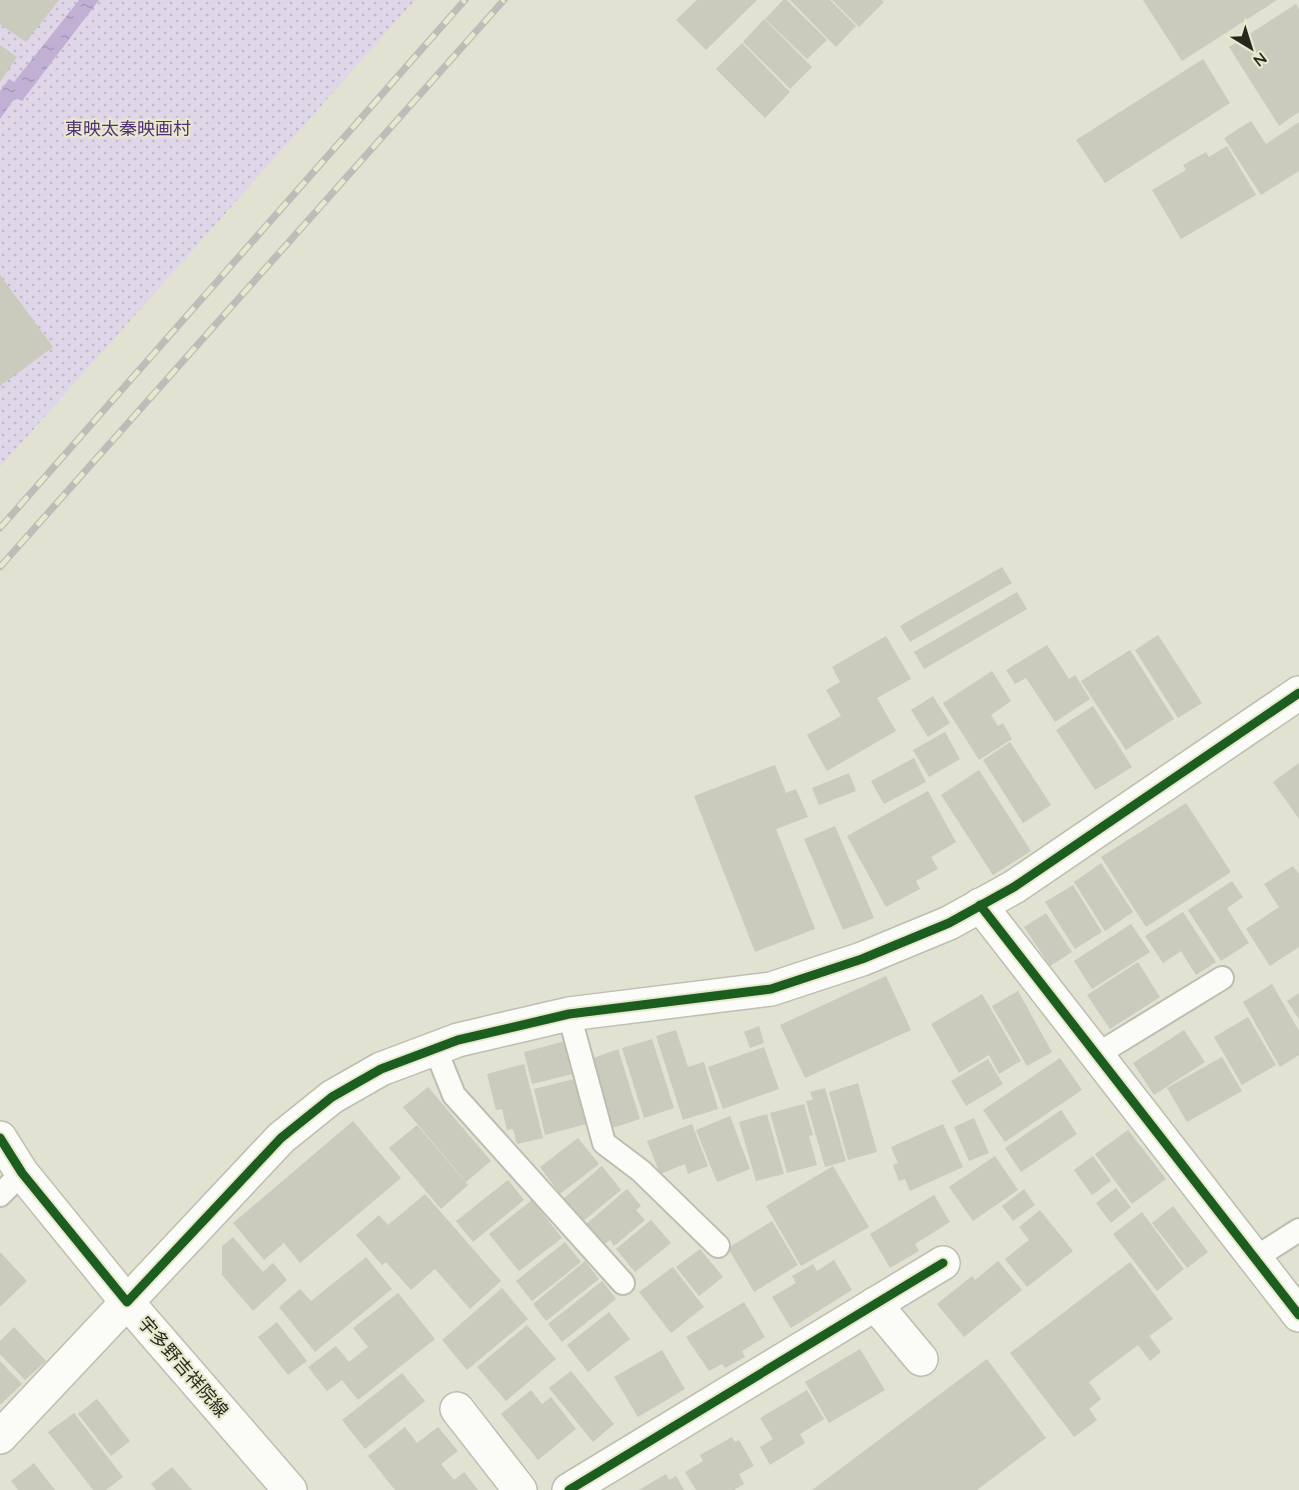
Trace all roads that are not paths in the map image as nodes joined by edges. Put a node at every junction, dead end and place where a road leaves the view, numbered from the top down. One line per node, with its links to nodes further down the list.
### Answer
1 (1299, 693): 2 (street)
2 (980, 905): 4 (street); 6 (street)
3 (1222, 978): 6 (lane)
4 (569, 1014): 5 (street); 10 (lane)
5 (435, 1048): 13 (lane); 14 (street)
6 (1098, 1054): 11 (street)
7 (0, 1138): 8 (street)
8 (11, 1184): 14 (street)
9 (1299, 1230): 11 (lane)
10 (718, 1246)
11 (1255, 1258): 16 (street)
12 (943, 1263): 15 (street)
13 (623, 1283)
14 (127, 1302): 19 (street, 宇多野吉祥院線); 20 (street, 宇多野吉祥院線)
15 (875, 1304): 17 (street); 22 (street)
16 (1299, 1315)
17 (921, 1359)
18 (457, 1409): 21 (street)
19 (1, 1436)
20 (290, 1490)
21 (520, 1490)
22 (569, 1490)

